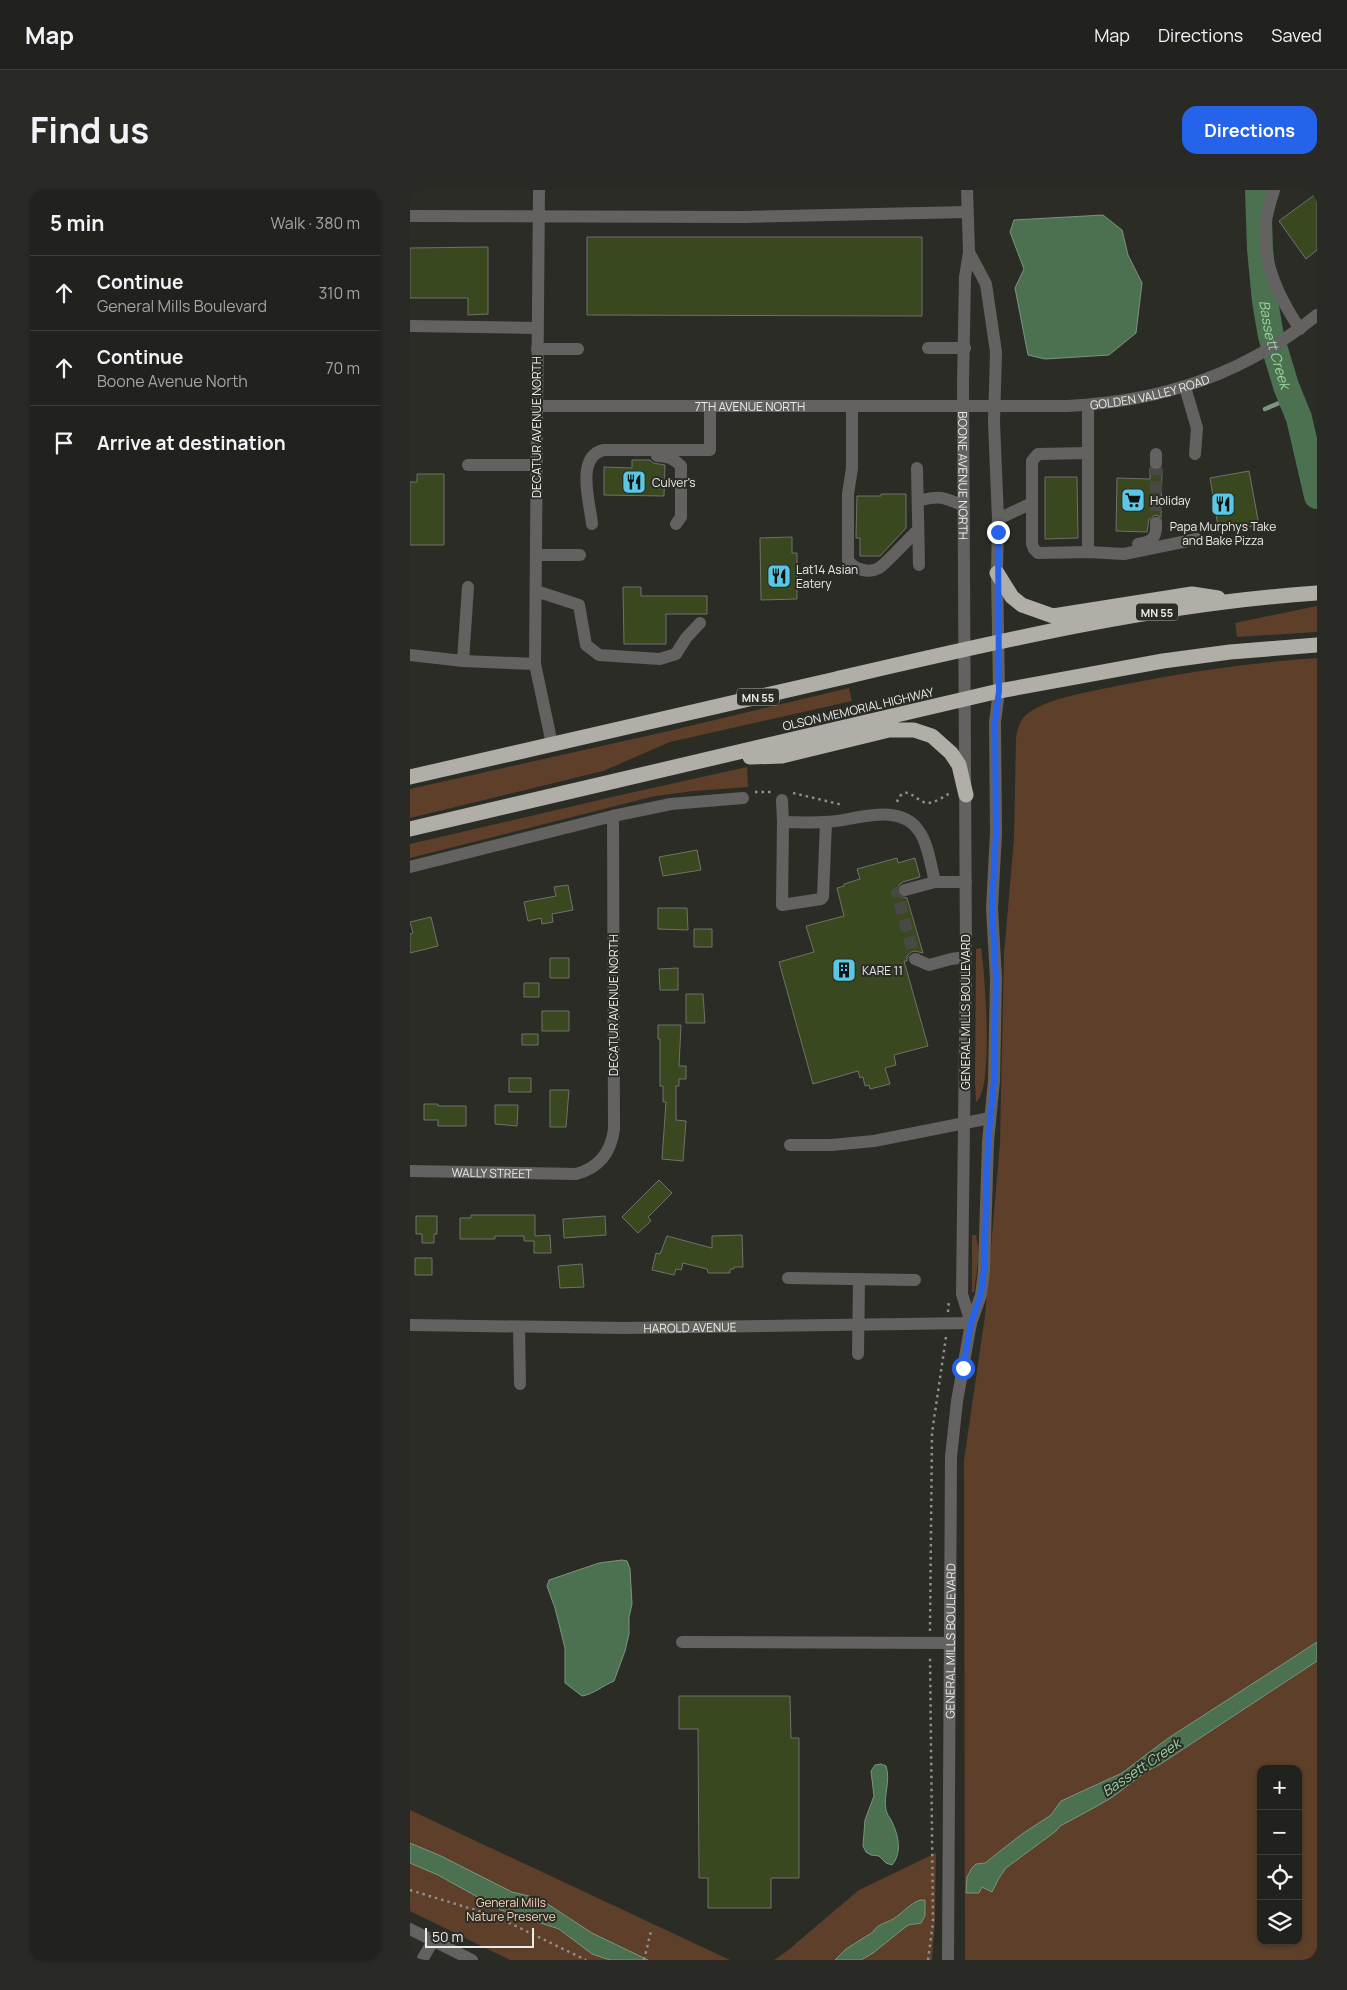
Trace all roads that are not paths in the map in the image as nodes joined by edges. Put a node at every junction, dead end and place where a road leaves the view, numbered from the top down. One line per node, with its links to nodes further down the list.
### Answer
1 (538, 190): 5 (street, DECATUR AVENUE NORTH)
2 (967, 190): 4 (street, BOONE AVENUE NORTH)
3 (1274, 190): 11 (street)
4 (967, 212): 5 (street); 7 (street, BOONE AVENUE NORTH)
5 (538, 215): 6 (street); 10 (street, DECATUR AVENUE NORTH)
6 (410, 216)
7 (969, 252): 13 (street, BOONE AVENUE NORTH); 22 (street, BOONE AVENUE NORTH)
8 (1317, 315): 11 (street, GOLDEN VALLEY ROAD)
9 (410, 326): 10 (street)
10 (537, 328): 14 (street, DECATUR AVENUE NORTH)
11 (1300, 329): 16 (street, GOLDEN VALLEY ROAD)
12 (928, 348): 13 (street)
13 (965, 348): 21 (street, BOONE AVENUE NORTH)
14 (537, 349): 15 (street); 18 (street, DECATUR AVENUE NORTH)
15 (578, 349)
16 (1185, 386): 17 (street, GOLDEN VALLEY ROAD); 24 (street)
17 (1088, 405): 22 (street, GOLDEN VALLEY ROAD); 23 (street)
18 (536, 406): 19 (street, 7TH AVENUE NORTH); 26 (street, DECATUR AVENUE NORTH)
19 (710, 406): 20 (street, 7TH AVENUE NORTH); 31 (street)
20 (852, 406): 21 (street, 7TH AVENUE NORTH); 36 (street)
21 (964, 406): 22 (street, GOLDEN VALLEY ROAD); 30 (street, BOONE AVENUE NORTH)
22 (995, 406): 32 (street, BOONE AVENUE NORTH)
23 (1088, 453): 29 (street); 38 (street)
24 (1195, 454)
25 (468, 465): 26 (street)
26 (536, 465): 40 (street, DECATUR AVENUE NORTH)
27 (917, 468): 28 (street)
28 (918, 501): 30 (street); 36 (street)
29 (1032, 503): 32 (street); 38 (street)
30 (964, 506): 51 (street, BOONE AVENUE NORTH)
31 (590, 507): 34 (street); 35 (street)
32 (998, 519): 43 (street, BOONE AVENUE NORTH)
33 (1156, 523): 39 (street)
34 (592, 524)
35 (676, 524)
36 (918, 530): 42 (street)
37 (1198, 540): 39 (street)
38 (1088, 552): 39 (street)
39 (1102, 552)
40 (536, 555): 41 (street); 45 (street, DECATUR AVENUE NORTH)
41 (580, 555)
42 (919, 565)
43 (997, 573): 47 (highway); 49 (street, BOONE AVENUE NORTH)
44 (468, 587): 53 (street)
45 (536, 591): 48 (street); 54 (street, DECATUR AVENUE NORTH)
46 (1317, 593): 47 (highway, MN 55)
47 (1239, 601): 49 (highway, MN 55)
48 (700, 623)
49 (998, 642): 51 (highway, MN 55); 55 (street, BOONE AVENUE NORTH)
50 (1317, 645): 55 (highway, OLSON MEMORIAL HIGHWAY)
51 (964, 649): 56 (street, BOONE AVENUE NORTH); 57 (highway, MN 55)
52 (410, 655): 53 (street)
53 (463, 661): 54 (street)
54 (535, 664): 57 (street, DECATUR AVENUE NORTH)
55 (999, 691): 56 (highway, OLSON MEMORIAL HIGHWAY); 73 (street, GENERAL MILLS BOULEVARD)
56 (965, 700): 58 (highway, OLSON MEMORIAL HIGHWAY); 60 (street, GENERAL MILLS BOULEVARD)
57 (552, 744): 59 (highway, MN 55)
58 (716, 758): 60 (highway); 66 (highway, OLSON MEMORIAL HIGHWAY)
59 (410, 777)
60 (966, 795): 69 (street, GENERAL MILLS BOULEVARD)
61 (743, 798): 63 (street)
62 (782, 800): 64 (street)
63 (613, 816): 67 (street); 77 (street, DECATUR AVENUE NORTH)
64 (783, 822): 65 (street); 65 (street)
65 (826, 822): 68 (street)
66 (410, 829)
67 (410, 866)
68 (935, 882): 69 (street); 70 (street)
69 (966, 882): 71 (street, GENERAL MILLS BOULEVARD)
70 (905, 890)
71 (966, 958): 72 (street); 74 (street, GENERAL MILLS BOULEVARD)
72 (915, 959)
73 (990, 1118): 74 (street); 82 (street, GENERAL MILLS BOULEVARD)
74 (965, 1124): 75 (street); 82 (street, GENERAL MILLS BOULEVARD)
75 (790, 1145)
76 (410, 1171): 77 (street, WALLY STREET)
77 (576, 1174)
78 (788, 1278): 79 (street)
79 (858, 1279): 80 (street); 81 (street)
80 (915, 1280)
81 (858, 1323): 82 (street, HAROLD AVENUE); 84 (street, HAROLD AVENUE); 85 (street)
82 (971, 1323): 88 (street, GENERAL MILLS BOULEVARD)
83 (410, 1325): 84 (street, HAROLD AVENUE)
84 (519, 1327): 86 (street)
85 (858, 1354)
86 (520, 1384)
87 (682, 1642): 88 (street)
88 (950, 1644): 93 (street, GENERAL MILLS BOULEVARD)
89 (410, 1929): 90 (street)
90 (433, 1941): 91 (street); 92 (street)
91 (422, 1960)
92 (472, 1960)
93 (948, 1960)

